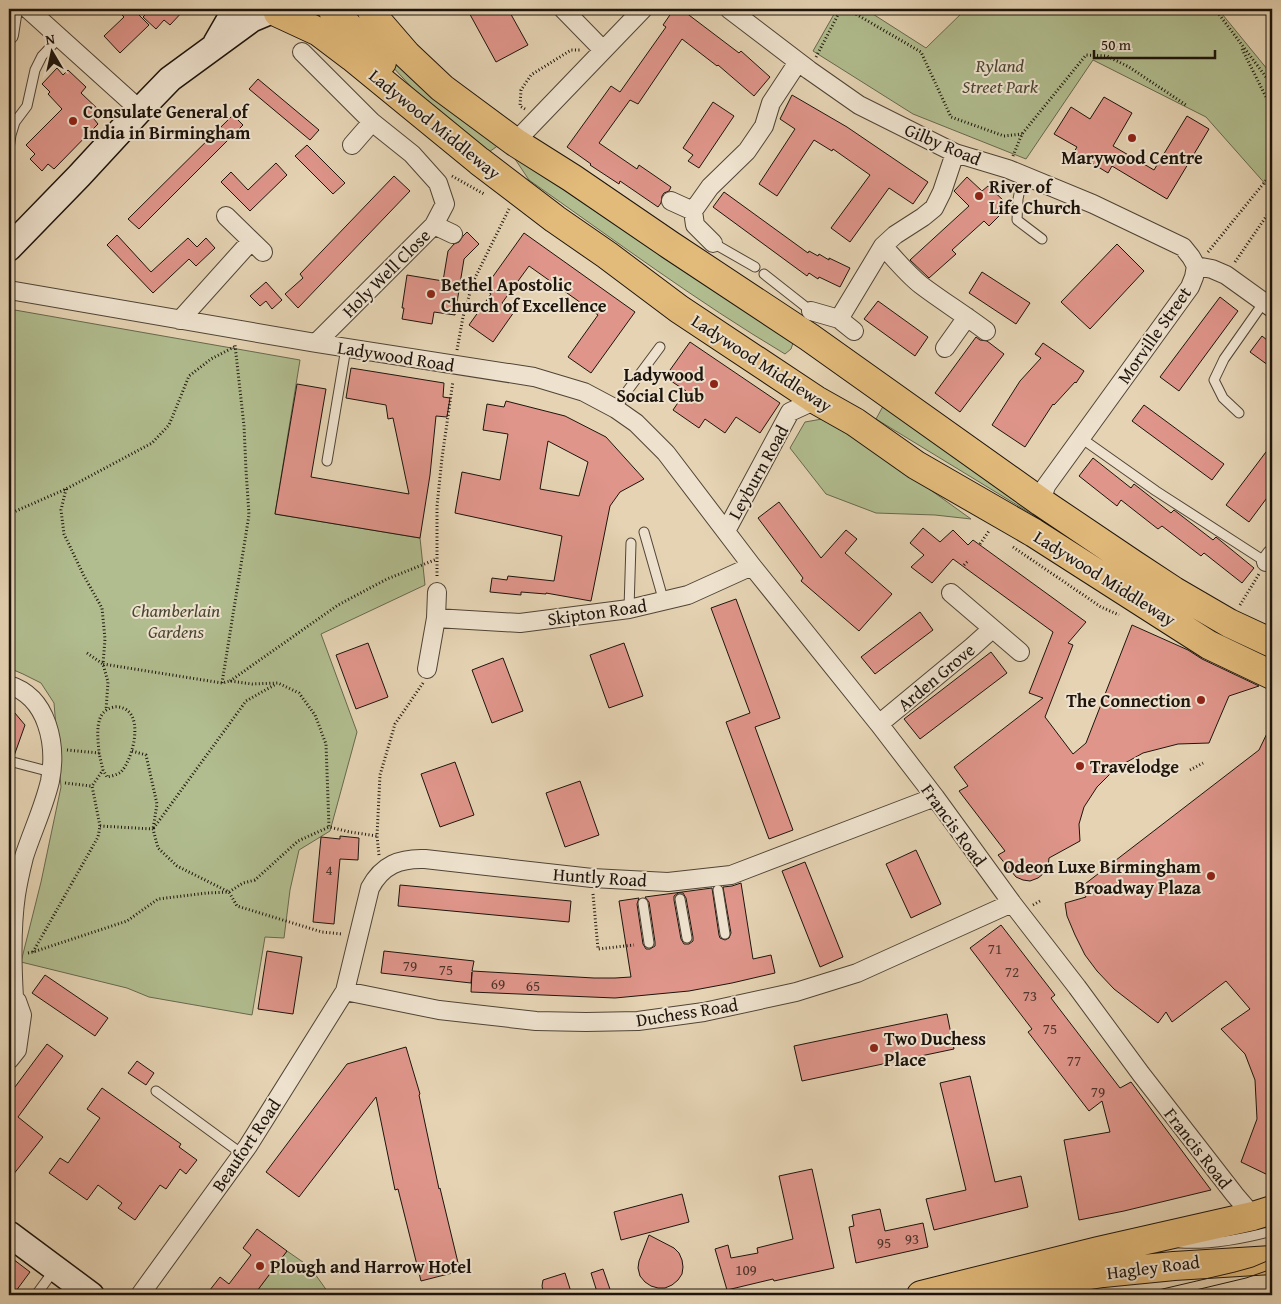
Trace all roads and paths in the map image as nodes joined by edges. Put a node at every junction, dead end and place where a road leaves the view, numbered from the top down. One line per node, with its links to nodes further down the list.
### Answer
1 (13, 9): 13 (street)
2 (28, 9): 14 (street)
3 (232, 9): 16 (main road)
4 (332, 9): 29 (highway)
5 (371, 9): 27 (highway, Ladywood Middleway)
6 (563, 9): 17 (street)
7 (643, 9): 17 (street)
8 (729, 9): 19 (street, Gilby Road)
9 (841, 9): 19 (path)
10 (847, 9): 26 (path)
11 (1214, 9): 15 (path)
12 (280, 10): 16 (main road); 29 (highway, Ladywood Middleway)
13 (9, 35)
14 (60, 38): 23 (street); 30 (lane)
15 (1238, 42): 20 (path); 22 (path)
16 (213, 47): 23 (main road)
17 (603, 50): 24 (street); 24 (path)
18 (302, 52): 25 (street, Holy Well Close)
19 (804, 66): 31 (street, Gilby Road); 39 (street)
20 (1272, 85)
21 (1186, 105): 26 (path)
22 (1272, 109)
23 (140, 110): 46 (main road)
24 (539, 117): 27 (street)
25 (372, 122): 28 (street); 41 (street, Holy Well Close)
26 (1022, 134): 33 (path)
27 (515, 142): 35 (highway); 73 (highway, Ladywood Middleway)
28 (352, 145)
29 (460, 145): 35 (highway, Ladywood Middleway)
30 (9, 149)
31 (954, 152): 33 (street, Gilby Road); 45 (street)
32 (444, 171): 35 (path)
33 (1016, 172): 43 (lane); 47 (street, Gilby Road)
34 (1272, 173): 47 (path, Morville Street)
35 (491, 184): 67 (highway, Ladywood Middleway)
36 (672, 201): 39 (street)
37 (501, 204): 61 (path)
38 (1272, 208): 50 (path)
39 (693, 211): 44 (street)
40 (226, 216): 56 (street)
41 (434, 225): 42 (street, Holy Well Close); 60 (street, Holy Well Close)
42 (453, 234)
43 (1042, 239)
44 (713, 243): 48 (lane)
45 (883, 246): 54 (street); 55 (street)
46 (9, 248)
47 (1196, 266): 50 (street); 70 (street, Morville Street)
48 (755, 267)
49 (764, 274): 53 (lane)
50 (1226, 275): 52 (street)
51 (9, 290): 56 (street, Ladywood Road)
52 (1268, 305): 69 (lane)
53 (811, 311): 55 (street)
54 (967, 316): 59 (street); 65 (street)
55 (839, 319): 58 (street)
56 (180, 320): 57 (street, Ladywood Road)
57 (238, 330): 60 (street, Ladywood Road); 62 (path)
58 (854, 331)
59 (986, 331)
60 (316, 343): 64 (street, Ladywood Road)
61 (458, 343)
62 (235, 347): 72 (path); 99 (path)
63 (660, 347): 68 (lane)
64 (346, 348): 66 (street, Ladywood Road); 71 (lane)
65 (945, 348)
66 (455, 366): 68 (street, Ladywood Road); 80 (path)
67 (816, 400): 75 (street, Leyburn Road); 91 (highway, Ladywood Middleway)
68 (616, 409): 75 (street, Ladywood Road)
69 (1239, 413)
70 (1081, 438): 73 (street, Morville Street); 81 (lane)
71 (327, 462)
72 (66, 490): 74 (path); 95 (path)
73 (1041, 502): 91 (highway, Ladywood Middleway)
74 (9, 514)
75 (726, 530): 84 (street, Francis Road)
76 (989, 531): 79 (path)
77 (644, 532): 87 (lane)
78 (631, 543): 88 (lane)
79 (980, 544)
80 (437, 558): 85 (path); 98 (path)
81 (1269, 558): 91 (path)
82 (969, 560): 83 (path)
83 (964, 565)
84 (752, 566): 87 (street, Skipton Road); 103 (street, Francis Road)
85 (437, 592): 89 (street)
86 (951, 594): 90 (street, Arden Grove)
87 (664, 602): 88 (street, Skipton Road)
88 (629, 609): 89 (street, Skipton Road)
89 (436, 618): 96 (street)
90 (992, 629): 93 (street, Arden Grove); 103 (street, Arden Grove)
91 (1227, 638): 92 (highway, Ladywood Middleway); 97 (highway, Ladywood Middleway)
92 (1272, 643)
93 (1020, 652)
94 (87, 653): 95 (path)
95 (103, 664): 99 (path); 102 (path)
96 (427, 669): 117 (path)
97 (1272, 674)
98 (230, 681): 99 (path); 100 (path)
99 (222, 683)
100 (278, 683): 115 (path); 116 (path)
101 (9, 685): 104 (street)
102 (106, 710): 105 (path); 106 (path)
103 (879, 724): 113 (street, Francis Road)
104 (51, 748): 106 (path); 111 (street)
105 (132, 751): 109 (path); 116 (path)
106 (99, 753): 109 (path)
107 (9, 761): 111 (lane)
108 (1203, 763): 110 (path)
109 (103, 770): 112 (path)
110 (1190, 770)
111 (50, 776): 112 (path); 122 (street)
112 (92, 786): 114 (path)
113 (935, 797): 119 (street, Huntly Road); 125 (street, Francis Road)
114 (100, 826): 116 (path); 131 (path)
115 (328, 827): 117 (path); 121 (path)
116 (153, 829): 121 (path)
117 (377, 836): 118 (path)
118 (382, 871): 119 (street, Huntly Road); 133 (street)
119 (592, 878): 130 (path)
120 (718, 890): 126 (lane)
121 (229, 892): 127 (path); 131 (path)
122 (12, 896): 132 (street)
123 (680, 898): 128 (lane)
124 (643, 903): 129 (lane)
125 (1012, 903): 133 (street, Duchess Road); 138 (street, Francis Road)
126 (725, 934)
127 (351, 936)
128 (687, 938)
129 (649, 943)
130 (634, 944)
131 (33, 952): 132 (path)
132 (12, 954): 134 (street)
133 (345, 991): 137 (street, Beaufort Road)
134 (11, 997): 135 (street)
135 (9, 1060)
136 (156, 1092): 137 (lane)
137 (242, 1154): 146 (street, Beaufort Road)
138 (1266, 1219): 147 (highway, Hagley Road)
139 (9, 1234): 143 (main road)
140 (1244, 1253): 142 (lane, Hagley Road)
141 (1272, 1260): 142 (highway)
142 (1174, 1266): 148 (highway, Hagley Road)
143 (55, 1269): 144 (lane); 145 (main road)
144 (36, 1295)
145 (91, 1295)
146 (140, 1295)
147 (921, 1295)
148 (1005, 1295)
149 (1218, 1295): 150 (path)
150 (1270, 1295)

